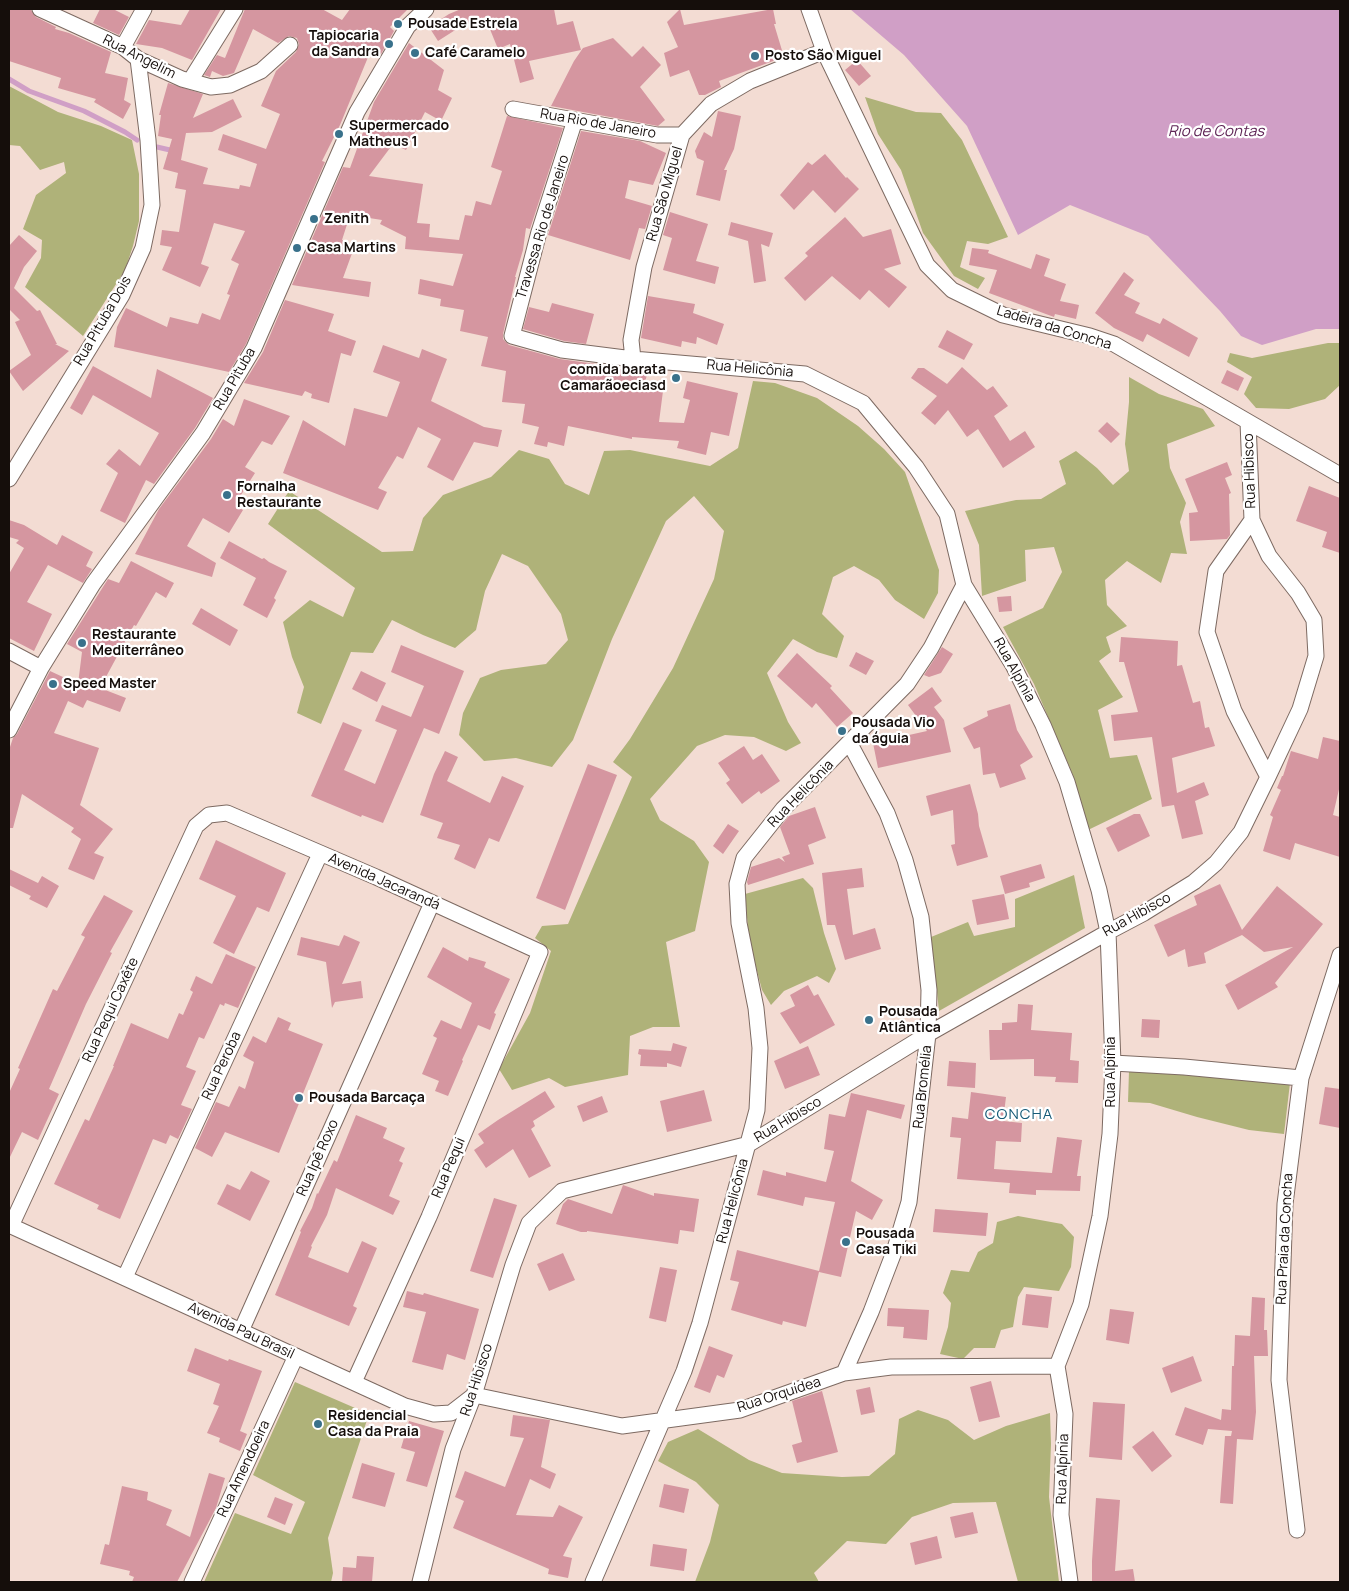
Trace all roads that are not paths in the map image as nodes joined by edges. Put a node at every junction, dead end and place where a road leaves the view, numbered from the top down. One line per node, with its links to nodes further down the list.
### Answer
1 (40, 9): 7 (street, Rua Angelim)
2 (144, 9): 7 (street)
3 (235, 9): 10 (street)
4 (426, 9): 22 (street, Rua Pituba)
5 (809, 9): 8 (street, Ladeira da Concha)
6 (290, 45): 10 (street, Rua Angelim)
7 (123, 47): 9 (street, Rua Angelim)
8 (824, 50): 13 (street, Rua São Miguel); 16 (street, Ladeira da Concha)
9 (138, 59): 10 (street, Rua Angelim); 18 (street, Rua Pituba Dois)
10 (190, 81)
11 (513, 109): 12 (street, Rua Rio de Janeiro)
12 (575, 120): 13 (street, Rua Rio de Janeiro); 14 (street, Travessa Rio de Janeiro)
13 (682, 134): 15 (street, Rua São Miguel)
14 (512, 336): 15 (street, Rua Helicônia)
15 (633, 360): 20 (street, Rua Helicônia)
16 (1248, 422): 17 (street, Ladeira da Concha); 19 (street, Rua Hibisco)
17 (1340, 474)
18 (9, 479)
19 (1252, 520): 25 (street, Rua Hibisco); 25 (street, Rua Hibisco)
20 (964, 584): 24 (street, Rua Helicônia); 29 (street, Rua Alpínia)
21 (9, 651): 22 (street)
22 (40, 668): 23 (street, Rua Pituba)
23 (9, 730)
24 (850, 744): 32 (street, Rua Bromélia); 35 (street, Rua Helicônia)
25 (1268, 777): 29 (street, Rua Hibisco)
26 (227, 813): 27 (street, Avenida Jacarandá); 36 (street, Rua Pequi Caxête)
27 (320, 854): 28 (street, Avenida Jacarandá); 37 (street, Rua Peroba)
28 (432, 903): 30 (street, Avenida Jacarandá); 38 (street, Rua Ipê Roxo)
29 (1108, 932): 32 (street, Rua Hibisco); 33 (street, Rua Alpínia)
30 (540, 952): 42 (street, Rua Pequi)
31 (1340, 955): 34 (street, Rua Praia da Concha)
32 (928, 1034): 35 (street, Rua Hibisco); 41 (street, Rua Bromélia)
33 (1113, 1063): 34 (street); 40 (street, Rua Alpínia)
34 (1301, 1078): 45 (street, Rua Praia da Concha)
35 (749, 1144): 43 (street, Rua Hibisco); 44 (street, Rua Helicônia)
36 (10, 1225): 37 (street, Avenida Pau Brasil)
37 (125, 1278): 38 (street, Avenida Pau Brasil)
38 (241, 1331): 39 (street, Avenida Pau Brasil)
39 (296, 1356): 42 (street, Avenida Pau Brasil); 46 (street, Rua Amendoeira)
40 (1057, 1366): 41 (street, Rua Orquídea); 49 (street, Rua Alpínia)
41 (844, 1373): 44 (street, Rua Orquídea)
42 (354, 1382): 43 (street, Avenida Pau Brasil)
43 (474, 1396): 44 (street, Rua Orquídea); 47 (street, Rua Hibisco)
44 (661, 1422): 48 (street, Rua Helicônia)
45 (1297, 1530)
46 (192, 1582)
47 (420, 1582)
48 (593, 1582)
49 (1070, 1582)

